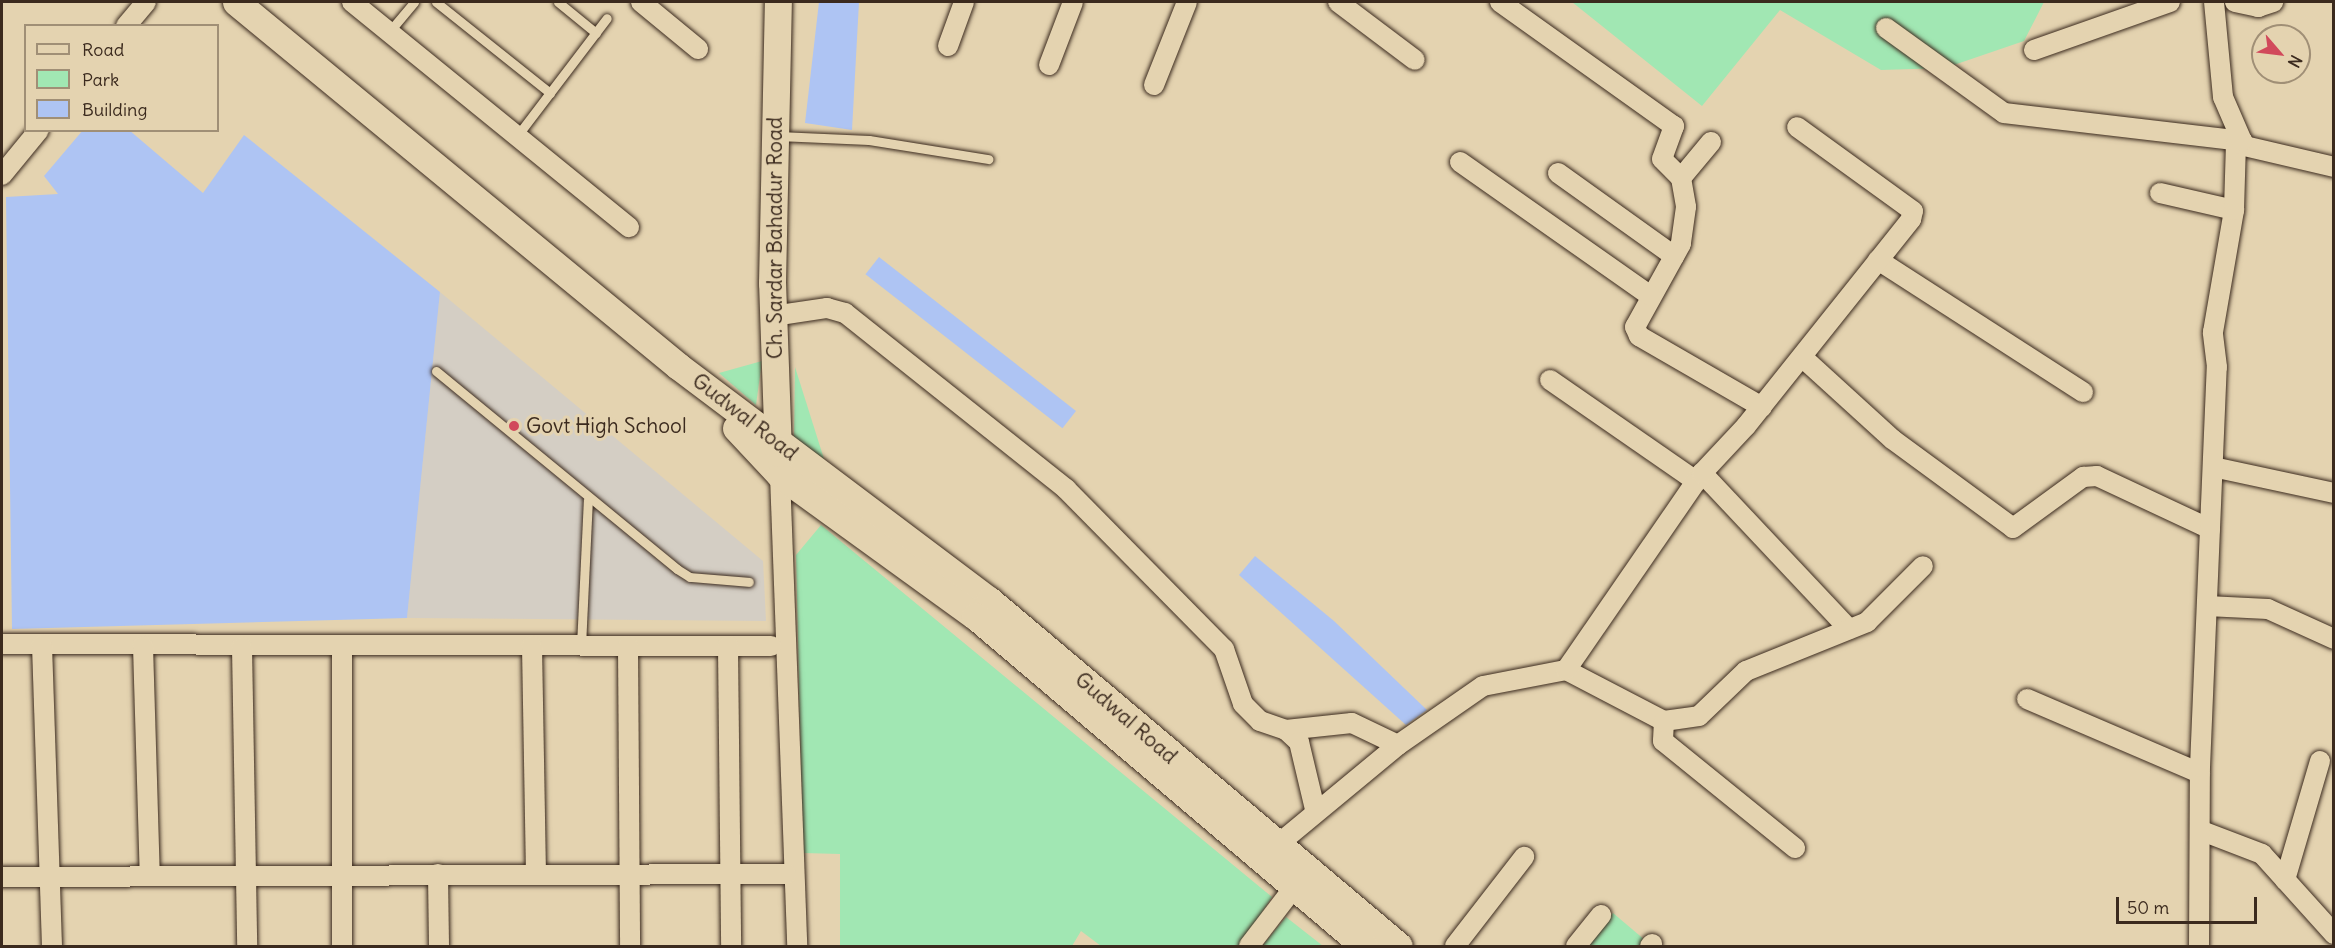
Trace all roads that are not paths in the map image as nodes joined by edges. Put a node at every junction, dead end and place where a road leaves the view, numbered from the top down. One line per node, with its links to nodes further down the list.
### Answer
1 (146, 2): 19 (street)
2 (236, 2): 50 (main road)
3 (352, 2): 21 (street)
4 (414, 2): 21 (lane)
5 (436, 2): 29 (lane)
6 (558, 2): 22 (lane)
7 (641, 2): 24 (street)
8 (778, 2): 33 (main road, Ch. Sardar Bahadur Road)
9 (964, 2): 23 (street)
10 (1073, 2): 27 (street)
11 (1187, 2): 28 (street)
12 (1338, 2): 26 (street)
13 (1500, 2): 41 (street)
14 (2170, 2): 25 (street)
15 (2214, 2): 35 (street)
16 (2235, 2): 17 (street)
17 (2273, 2)
18 (607, 18): 22 (lane)
19 (128, 24)
20 (1886, 28): 35 (street)
21 (389, 32): 32 (street)
22 (596, 33): 29 (lane)
23 (948, 46)
24 (698, 49)
25 (2034, 50)
26 (1415, 60)
27 (1049, 65)
28 (1154, 85)
29 (550, 93): 32 (lane)
30 (1797, 127): 46 (street)
31 (37, 132): 40 (street)
32 (517, 136): 44 (street)
33 (775, 136): 36 (lane); 48 (main road, Ch. Sardar Bahadur Road)
34 (1712, 142): 41 (street)
35 (2239, 142): 38 (street); 43 (street)
36 (988, 159)
37 (1460, 162): 47 (street)
38 (2334, 166)
39 (1558, 173): 45 (street)
40 (2, 176)
41 (1682, 178): 45 (street)
42 (2160, 193): 43 (street)
43 (2234, 210): 56 (street)
44 (629, 228)
45 (1674, 256): 47 (street)
46 (1878, 260): 49 (street); 53 (street)
47 (1651, 296): 54 (street)
48 (773, 316): 55 (main road, Ch. Sardar Bahadur Road); 80 (street)
49 (1802, 357): 54 (street); 61 (street)
50 (678, 366): 55 (main road, Gudwal Road); 57 (main road, Gudwal Road)
51 (436, 371): 60 (lane)
52 (1550, 380): 58 (street)
53 (2083, 392)
54 (1762, 407): 58 (street)
55 (777, 443): 57 (main road, Ch. Sardar Bahadur Road); 86 (main road, Gudwal Road)
56 (2213, 467): 59 (street); 61 (street)
57 (780, 475): 99 (main road, Gudwal Road); 109 (street)
58 (1699, 477): 65 (street); 77 (street)
59 (2334, 493)
60 (588, 500): 63 (lane); 72 (lane)
61 (2210, 529): 64 (street)
62 (1923, 566): 65 (street)
63 (749, 582)
64 (2207, 606): 66 (street); 83 (street)
65 (1848, 629): 79 (street)
66 (2334, 639)
67 (2, 644): 68 (street)
68 (42, 645): 69 (street); 98 (street)
69 (143, 645): 70 (street); 95 (street)
70 (242, 646): 76 (street); 96 (street)
71 (532, 646): 72 (street); 76 (street); 90 (street)
72 (581, 646): 73 (street)
73 (628, 646): 74 (street); 91 (street)
74 (728, 646): 75 (street); 89 (street)
75 (771, 646)
76 (342, 648): 94 (street)
77 (1566, 670): 79 (street); 81 (street)
78 (2027, 699): 83 (street)
79 (1664, 721): 87 (street)
80 (1286, 730): 81 (street); 84 (street)
81 (1398, 745): 84 (street)
82 (2320, 760): 100 (street)
83 (2200, 773): 85 (street)
84 (1315, 809): 86 (street)
85 (2202, 831): 100 (street); 115 (street)
86 (1276, 846): 99 (main road, Gudwal Road)
87 (1795, 848)
88 (1524, 857): 113 (street)
89 (731, 872): 91 (street); 93 (street); 108 (street)
90 (536, 873): 91 (street); 92 (street)
91 (628, 873): 107 (street)
92 (438, 874): 94 (street); 106 (street)
93 (786, 874)
94 (342, 875): 96 (street); 105 (street)
95 (150, 876): 96 (street); 98 (street)
96 (246, 876): 104 (street)
97 (2, 877): 98 (street)
98 (51, 877): 103 (street)
99 (1300, 879): 110 (street); 111 (main road, Gudwal Road); 112 (main road, Gudwal Road)
100 (2285, 880): 102 (street)
101 (1601, 915): 114 (street)
102 (2334, 934)
103 (52, 946)
104 (247, 946)
105 (342, 946)
106 (439, 946)
107 (630, 946)
108 (731, 946)
109 (796, 946)
110 (1249, 946)
111 (1364, 946)
112 (1399, 946)
113 (1455, 946)
114 (1576, 946)
115 (2199, 946)

